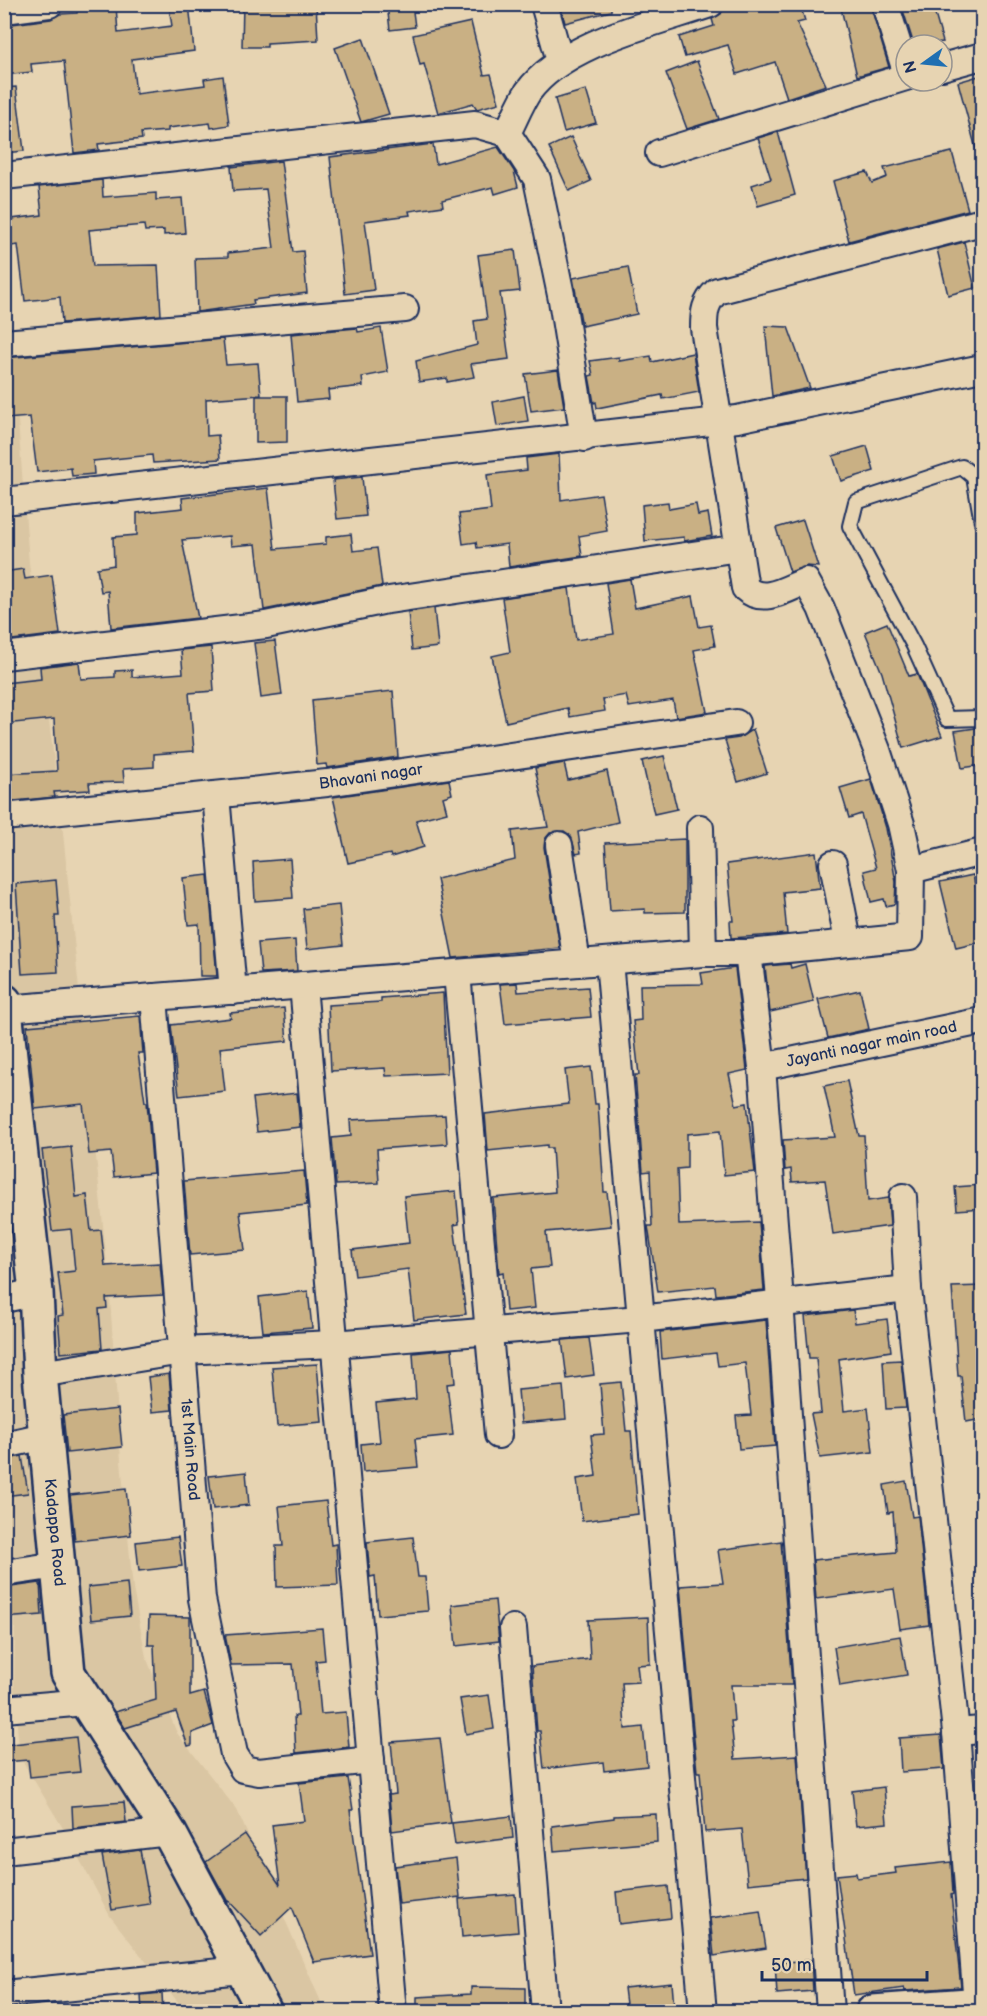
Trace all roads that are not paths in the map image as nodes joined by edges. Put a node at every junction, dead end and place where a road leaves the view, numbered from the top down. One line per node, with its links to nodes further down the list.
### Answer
1 (49, 4): 5 (street)
2 (544, 4): 8 (street)
3 (710, 4): 8 (street)
4 (885, 4): 6 (street)
5 (4, 10)
6 (894, 33)
7 (982, 56): 9 (street)
8 (560, 61): 11 (street)
9 (954, 64)
10 (894, 81): 12 (street)
11 (507, 133): 13 (street); 19 (street)
12 (659, 153)
13 (4, 176)
14 (982, 222): 18 (street)
15 (405, 309): 16 (street)
16 (4, 343)
17 (982, 368): 18 (street)
18 (720, 421): 19 (street); 22 (street)
19 (584, 438): 20 (street)
20 (4, 501)
21 (982, 522): 24 (lane)
22 (739, 548): 23 (street); 32 (street)
23 (4, 656)
24 (982, 718)
25 (736, 723): 26 (street, Bhavani nagar)
26 (216, 795): 27 (street, Bhavani nagar); 40 (street)
27 (4, 817)
28 (700, 828): 34 (street)
29 (559, 844): 37 (street)
30 (982, 852): 32 (street)
31 (833, 864): 33 (street)
32 (911, 870): 33 (street)
33 (848, 941): 35 (street)
34 (703, 953): 35 (street); 36 (street)
35 (748, 953): 45 (street)
36 (609, 961): 37 (street); 52 (street)
37 (576, 963): 38 (street)
38 (457, 973): 39 (street); 53 (street)
39 (303, 985): 40 (street); 54 (street)
40 (233, 991): 41 (street)
41 (154, 997): 43 (street); 55 (street, 1st Main Road)
42 (4, 1001): 43 (main road, Kadappa Road)
43 (5, 1009): 46 (main road, Kadappa Road)
44 (982, 1021): 45 (street, Jayanti nagar main road)
45 (762, 1067): 51 (street)
46 (11, 1123): 49 (main road, Kadappa Road)
47 (903, 1197): 48 (street)
48 (908, 1288): 51 (street); 66 (street)
49 (36, 1292): 50 (street); 56 (main road, Kadappa Road)
50 (4, 1299)
51 (780, 1302): 52 (street); 79 (street)
52 (640, 1319): 53 (street); 78 (street)
53 (487, 1331): 54 (street); 57 (street)
54 (334, 1344): 55 (street); 67 (street)
55 (182, 1351): 56 (street); 67 (street, 1st Main Road)
56 (40, 1374): 58 (main road, Kadappa Road)
57 (498, 1435)
58 (45, 1436): 59 (street); 60 (main road, Kadappa Road)
59 (4, 1445)
60 (58, 1565): 61 (street); 63 (main road, Kadappa Road)
61 (4, 1573)
62 (513, 1628): 77 (street)
63 (86, 1702): 64 (street); 68 (main road, Kadappa Road)
64 (4, 1709)
65 (982, 1730): 66 (street)
66 (956, 1732): 70 (street)
67 (371, 1760): 76 (street)
68 (169, 1832): 69 (street); 71 (main road, Kadappa Road)
69 (4, 1851)
70 (975, 1901): 74 (street)
71 (241, 1970): 73 (street); 75 (main road, Kadappa Road)
72 (4, 1994): 73 (street)
73 (40, 2001)
74 (980, 2004): 80 (main road)
75 (265, 2012)
76 (393, 2012)
77 (545, 2012)
78 (703, 2012)
79 (830, 2012)
80 (873, 2012)

